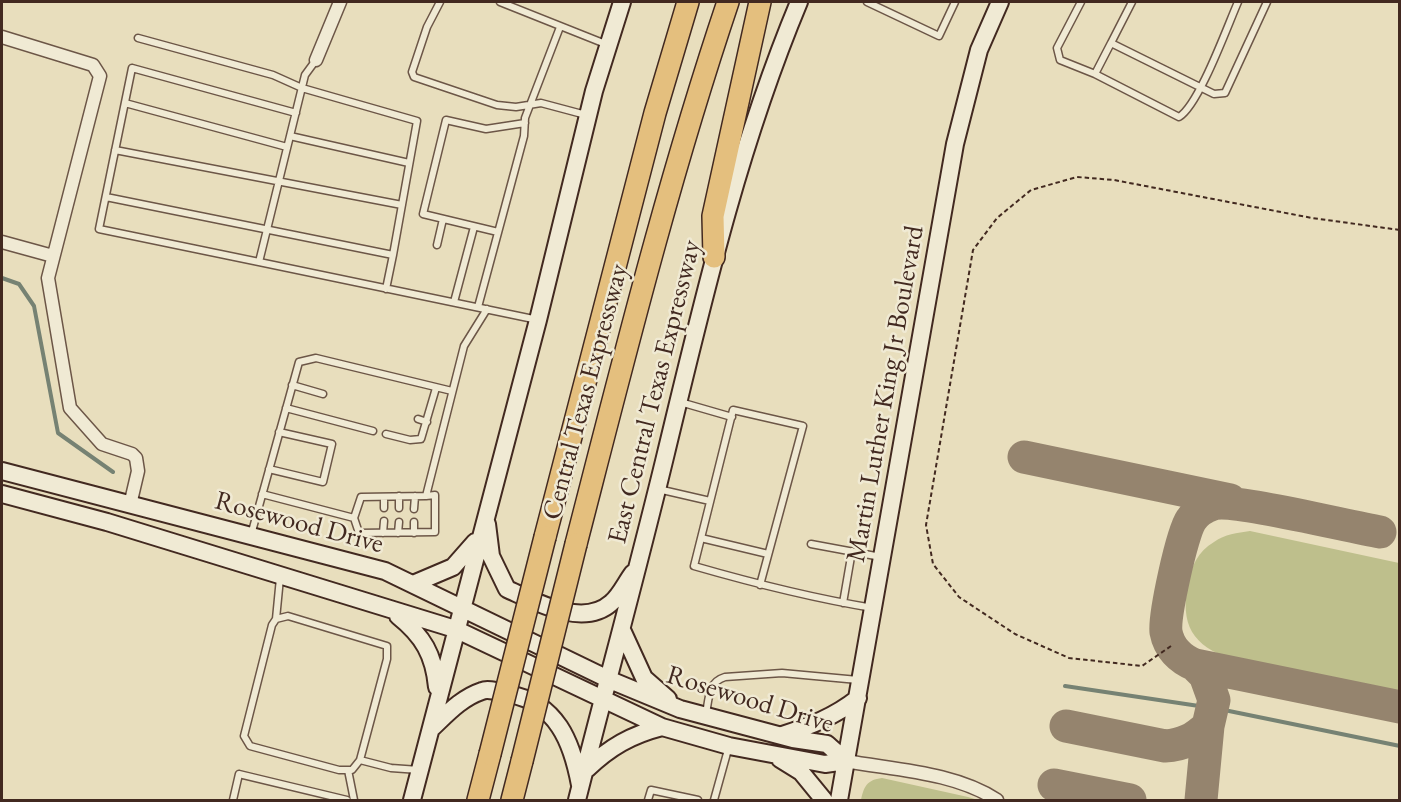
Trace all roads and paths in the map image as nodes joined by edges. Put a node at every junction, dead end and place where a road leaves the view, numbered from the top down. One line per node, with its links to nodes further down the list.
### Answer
1 (337, 2): 21 (street)
2 (440, 2): 26 (lane)
3 (500, 2): 16 (lane)
4 (622, 2): 20 (main road)
5 (688, 2): 128 (highway, Central Texas Expressway, bridge)
6 (728, 2): 129 (highway, Central Texas Expressway, bridge)
7 (760, 2): 46 (highway)
8 (799, 2): 46 (main road, East Central Texas Expressway)
9 (867, 2): 10 (lane)
10 (955, 2)
11 (1000, 2): 93 (main road, Martin Luther King Jr Boulevard)
12 (1081, 2): 22 (lane)
13 (1132, 2): 19 (lane)
14 (1238, 2): 23 (lane)
15 (1267, 2): 23 (lane)
16 (560, 27): 20 (lane); 26 (lane)
17 (2, 37): 45 (street)
18 (138, 38): 24 (lane)
19 (1111, 43): 22 (lane); 23 (lane)
20 (609, 45): 28 (main road)
21 (316, 60): 24 (lane)
22 (1095, 74): 23 (lane)
23 (1200, 87)
24 (302, 88): 27 (lane); 33 (lane)
25 (125, 103): 27 (lane); 31 (lane); 32 (lane)
26 (530, 104): 28 (lane); 29 (lane)
27 (296, 113): 30 (lane)
28 (588, 116): 52 (main road)
29 (525, 123): 37 (lane); 41 (lane)
30 (290, 136): 31 (lane); 33 (lane)
31 (287, 147): 34 (lane)
32 (115, 150): 34 (lane); 35 (lane)
33 (409, 163): 36 (lane)
34 (279, 180): 36 (lane); 39 (lane)
35 (106, 196): 39 (lane); 47 (lane)
36 (402, 205): 44 (lane)
37 (443, 219): 38 (lane); 43 (lane)
38 (474, 226): 41 (lane); 49 (lane)
39 (267, 230): 44 (lane); 47 (lane)
40 (1400, 230): 105 (path)
41 (498, 232): 50 (lane)
42 (2, 242): 45 (street)
43 (437, 245)
44 (393, 255): 48 (lane)
45 (53, 256): 75 (street)
46 (714, 257): 57 (main road, East Central Texas Expressway)
47 (259, 262): 48 (lane)
48 (386, 289): 49 (lane)
49 (454, 302): 50 (lane)
50 (478, 307): 51 (lane)
51 (487, 309): 52 (lane); 55 (lane)
52 (538, 321): 79 (main road)
53 (292, 385): 54 (lane); 56 (lane); 58 (lane)
54 (436, 387): 55 (lane); 61 (lane)
55 (452, 392): 72 (lane)
56 (323, 394)
57 (679, 402): 59 (lane); 67 (main road, East Central Texas Expressway)
58 (286, 408): 62 (lane); 63 (lane)
59 (732, 417): 74 (lane); 92 (lane)
60 (418, 419): 61 (lane)
61 (427, 422): 64 (lane)
62 (373, 431)
63 (279, 432): 65 (lane); 65 (lane)
64 (386, 434)
65 (269, 469): 69 (lane)
66 (2, 471): 75 (main road, Rosewood Drive)
67 (657, 489): 74 (lane); 94 (main road, East Central Texas Expressway)
68 (2, 494): 95 (main road, Rosewood Drive)
69 (262, 494): 80 (lane); 88 (lane)
70 (399, 496): 71 (lane); 73 (lane); 77 (lane)
71 (415, 496): 72 (lane); 78 (lane)
72 (426, 496): 87 (lane)
73 (384, 497): 76 (lane); 80 (lane)
74 (710, 501): 89 (lane)
75 (130, 504): 88 (main road, Rosewood Drive)
76 (384, 508)
77 (399, 508)
78 (414, 509)
79 (486, 514): 84 (main road); 94 (main road)
80 (354, 518): 85 (lane)
81 (384, 521): 85 (lane)
82 (399, 522): 86 (lane)
83 (414, 522): 87 (lane)
84 (482, 531): 96 (main road); 99 (main road)
85 (384, 533): 86 (lane)
86 (398, 533): 87 (lane)
87 (414, 533)
88 (251, 536): 96 (main road, Rosewood Drive)
89 (701, 538): 92 (lane); 97 (lane)
90 (810, 544): 91 (lane)
91 (852, 551): 93 (lane); 98 (lane)
92 (768, 554): 97 (lane)
93 (883, 557): 101 (main road, Martin Luther King Jr Boulevard)
94 (638, 565): 104 (main road, East Central Texas Expressway)
95 (281, 575): 100 (main road, Rosewood Drive); 102 (lane)
96 (413, 584): 99 (main road, Rosewood Drive)
97 (760, 585): 98 (lane)
98 (843, 603): 101 (lane)
99 (461, 607): 103 (main road); 106 (main road, Rosewood Drive)
100 (391, 609): 103 (main road, Rosewood Drive); 108 (main road)
101 (874, 609): 107 (main road, Martin Luther King Jr Boulevard)
102 (276, 619): 118 (lane); 120 (lane)
103 (455, 629): 108 (main road); 110 (main road, Rosewood Drive)
104 (622, 630): 106 (main road, East Central Texas Expressway); 111 (main road)
105 (1171, 646)
106 (610, 680): 110 (main road, East Central Texas Expressway); 111 (main road, Rosewood Drive)
107 (861, 680): 109 (main road, Martin Luther King Jr Boulevard); 112 (lane)
108 (438, 698): 114 (main road)
109 (858, 698): 115 (main road); 119 (main road, Martin Luther King Jr Boulevard)
110 (604, 700): 113 (main road, Rosewood Drive); 122 (main road, East Central Texas Expressway)
111 (680, 709): 112 (main road, Rosewood Drive)
112 (705, 716): 115 (main road, Rosewood Drive)
113 (662, 727): 116 (main road, Rosewood Drive); 122 (main road)
114 (430, 731): 121 (main road); 123 (main road)
115 (782, 735): 119 (main road, Rosewood Drive)
116 (729, 746): 117 (main road, Rosewood Drive); 132 (lane)
117 (771, 754): 119 (main road, Rosewood Drive); 133 (main road)
118 (360, 760): 120 (lane); 121 (lane)
119 (846, 761): 134 (main road, Martin Luther King Jr Boulevard); 135 (street)
120 (348, 770): 126 (lane)
121 (420, 770): 127 (main road)
122 (586, 770): 123 (main road, East Central Texas Expressway)
123 (579, 795)
124 (232, 801): 125 (lane)
125 (347, 801)
126 (354, 801)
127 (412, 801)
128 (477, 801)
129 (512, 801)
130 (648, 801): 131 (lane)
131 (698, 801)
132 (714, 801)
133 (824, 801)
134 (839, 801)
135 (997, 801)

